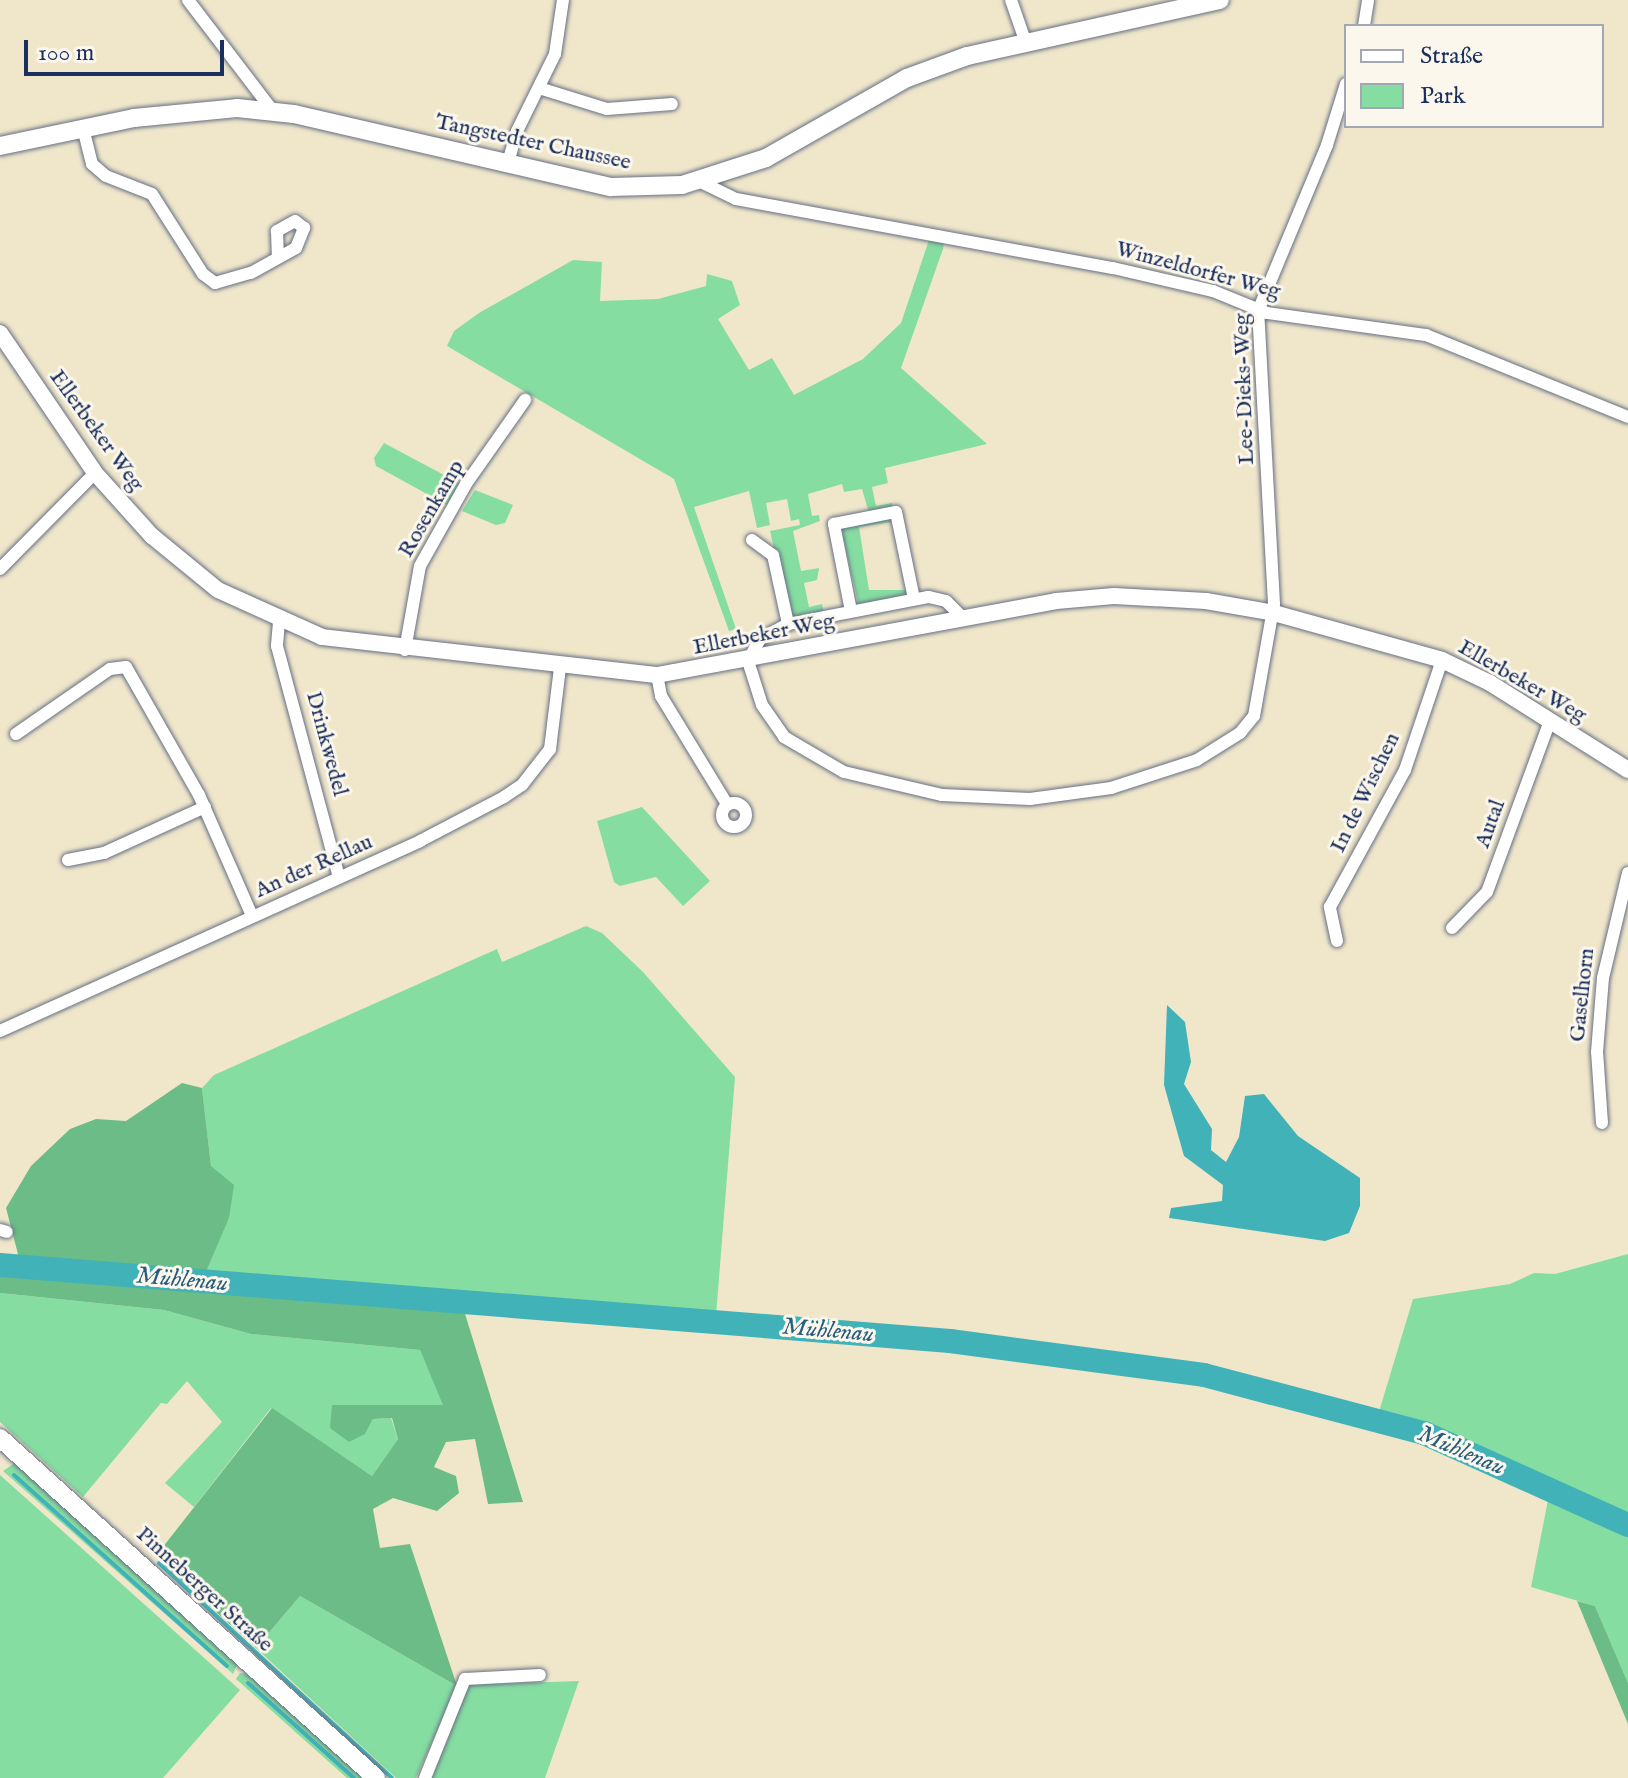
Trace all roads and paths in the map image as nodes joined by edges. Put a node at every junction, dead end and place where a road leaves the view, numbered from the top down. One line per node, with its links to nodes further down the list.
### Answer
1 (188, 0): 11 (street)
2 (563, 0): 8 (street)
3 (1011, 0): 7 (street)
4 (1220, 0): 7 (main road, Tangstedter Chaussee)
5 (1368, 0): 6 (street)
6 (1364, 24)
7 (1026, 43): 15 (main road, Tangstedter Chaussee)
8 (539, 88): 10 (street); 14 (street)
9 (1344, 90): 17 (street, Lee-Dieks-Weg)
10 (672, 104)
11 (273, 111): 12 (main road, Tangstedter Chaussee); 14 (main road, Tangstedter Chaussee)
12 (83, 128): 13 (main road, Tangstedter Chaussee); 16 (street)
13 (0, 146)
14 (507, 166): 15 (main road, Tangstedter Chaussee)
15 (701, 182): 17 (street, Winzeldorfer Weg)
16 (278, 255)
17 (1258, 311): 20 (street, Winzeldorfer Weg); 26 (street, Lee-Dieks-Weg)
18 (0, 333): 21 (street, Ellerbeker Weg)
19 (525, 400): 30 (street, Rosenkamp)
20 (1628, 417)
21 (95, 473): 23 (street); 28 (street, Ellerbeker Weg)
22 (752, 540): 29 (street)
23 (0, 569)
24 (914, 599): 25 (street); 25 (street); 27 (street)
25 (851, 611): 29 (street)
26 (1274, 613): 27 (street, Ellerbeker Weg); 31 (street, Ellerbeker Weg); 32 (street, Lee-Dieks-Weg)
27 (963, 618): 32 (street, Ellerbeker Weg)
28 (279, 622): 30 (street, Ellerbeker Weg); 42 (street, Drinkwedel)
29 (788, 624): 32 (street)
30 (405, 650): 33 (street, Ellerbeker Weg)
31 (1442, 660): 35 (street, Ellerbeker Weg); 46 (street, In de Wischen)
32 (748, 661): 34 (street, Ellerbeker Weg)
33 (560, 667): 34 (street, Ellerbeker Weg); 42 (street, An der Rellau)
34 (657, 675): 38 (street)
35 (1550, 721): 37 (street, Ellerbeker Weg); 45 (street, Autal)
36 (16, 734): 39 (street)
37 (1628, 770)
38 (727, 804)
39 (205, 807): 40 (street); 44 (street)
40 (68, 860)
41 (1628, 873): 43 (street, Gaselhorn)
42 (339, 877): 44 (street, An der Rellau)
43 (1625, 896): 48 (street, Gaselhorn)
44 (252, 916): 47 (street, An der Rellau)
45 (1452, 928)
46 (1337, 941)
47 (0, 1031)
48 (1602, 1123)
49 (0, 1438): 51 (main road, Pinneberger Straße)
50 (540, 1675): 52 (street)
51 (376, 1778)
52 (425, 1778)

